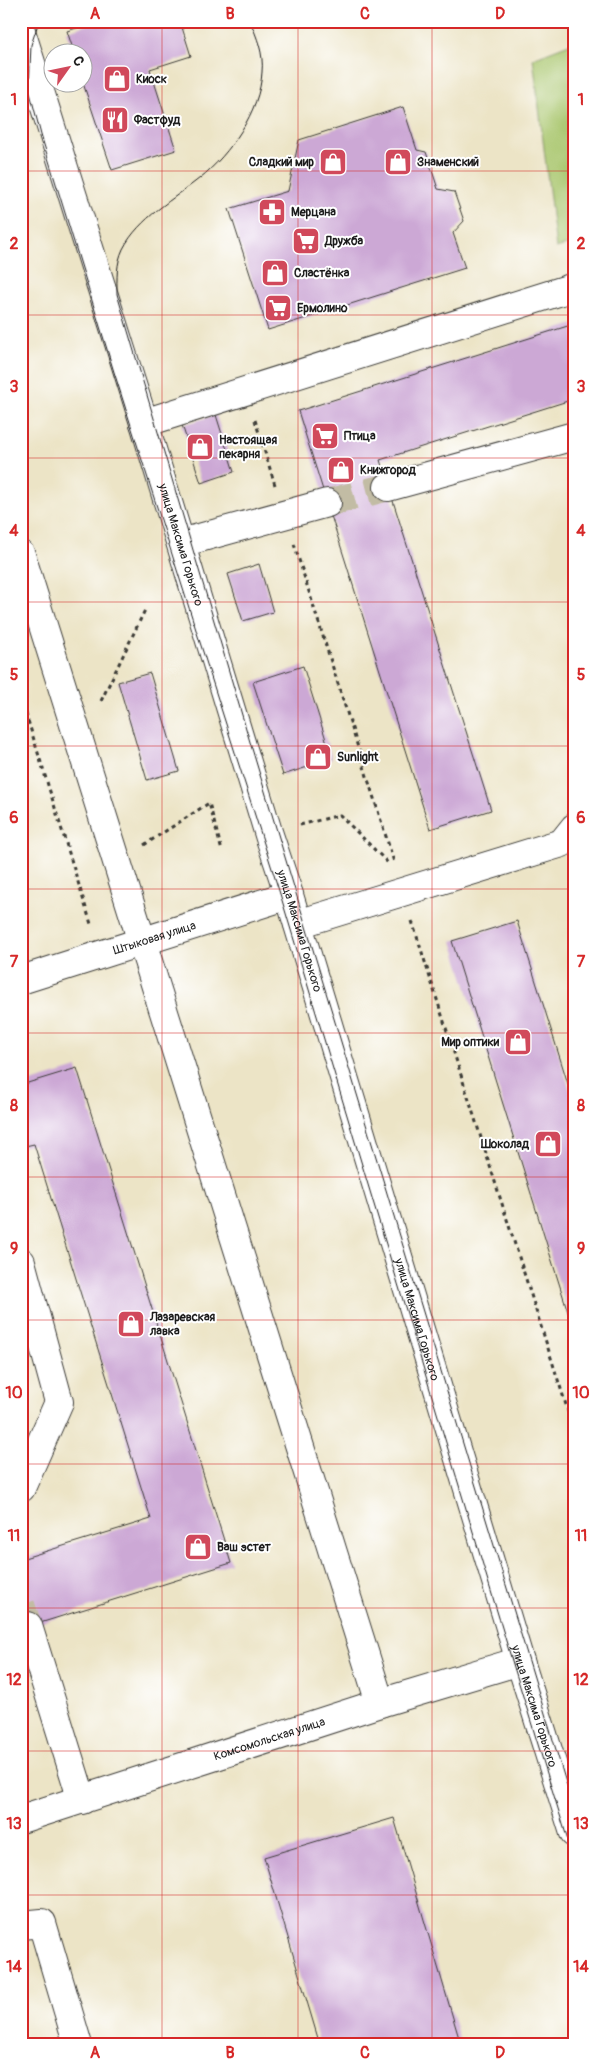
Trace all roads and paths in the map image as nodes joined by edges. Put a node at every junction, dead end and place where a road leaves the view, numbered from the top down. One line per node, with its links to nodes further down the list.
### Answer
1 (21, 31): 4 (main road, улица Максима Горького)
2 (574, 286): 3 (main road)
3 (246, 390): 4 (main road); 8 (path)
4 (144, 423): 9 (main road, улица Максима Горького)
5 (574, 436): 6 (main road)
6 (388, 487)
7 (327, 503): 8 (main road)
8 (285, 515): 9 (main road); 18 (path)
9 (181, 543): 19 (main road, улица Максима Горького)
10 (21, 555): 13 (main road)
11 (145, 610): 13 (path)
12 (21, 698): 22 (path)
13 (80, 744): 17 (main road)
14 (300, 825): 18 (path)
15 (574, 828): 18 (main road)
16 (222, 851): 17 (path)
17 (118, 862): 21 (main road)
18 (400, 882): 20 (main road); 25 (path)
19 (289, 895): 20 (main road, улица Максима Горького); 21 (main road, Штыковая улица)
20 (298, 924): 28 (main road, улица Максима Горького)
21 (142, 941): 22 (main road, Штыковая улица); 29 (main road)
22 (100, 954): 23 (main road, Штыковая улица)
23 (21, 980)
24 (21, 1262): 26 (main road)
25 (574, 1430)
26 (21, 1488)
27 (28, 1626): 30 (main road)
28 (520, 1661): 29 (main road, Комсомольская улица); 32 (main road, улица Максима Горького)
29 (380, 1703): 30 (main road, Комсомольская улица)
30 (82, 1800): 31 (main road, Комсомольская улица)
31 (21, 1820)
32 (574, 1833)
33 (21, 1925): 34 (main road)
34 (78, 2045)

